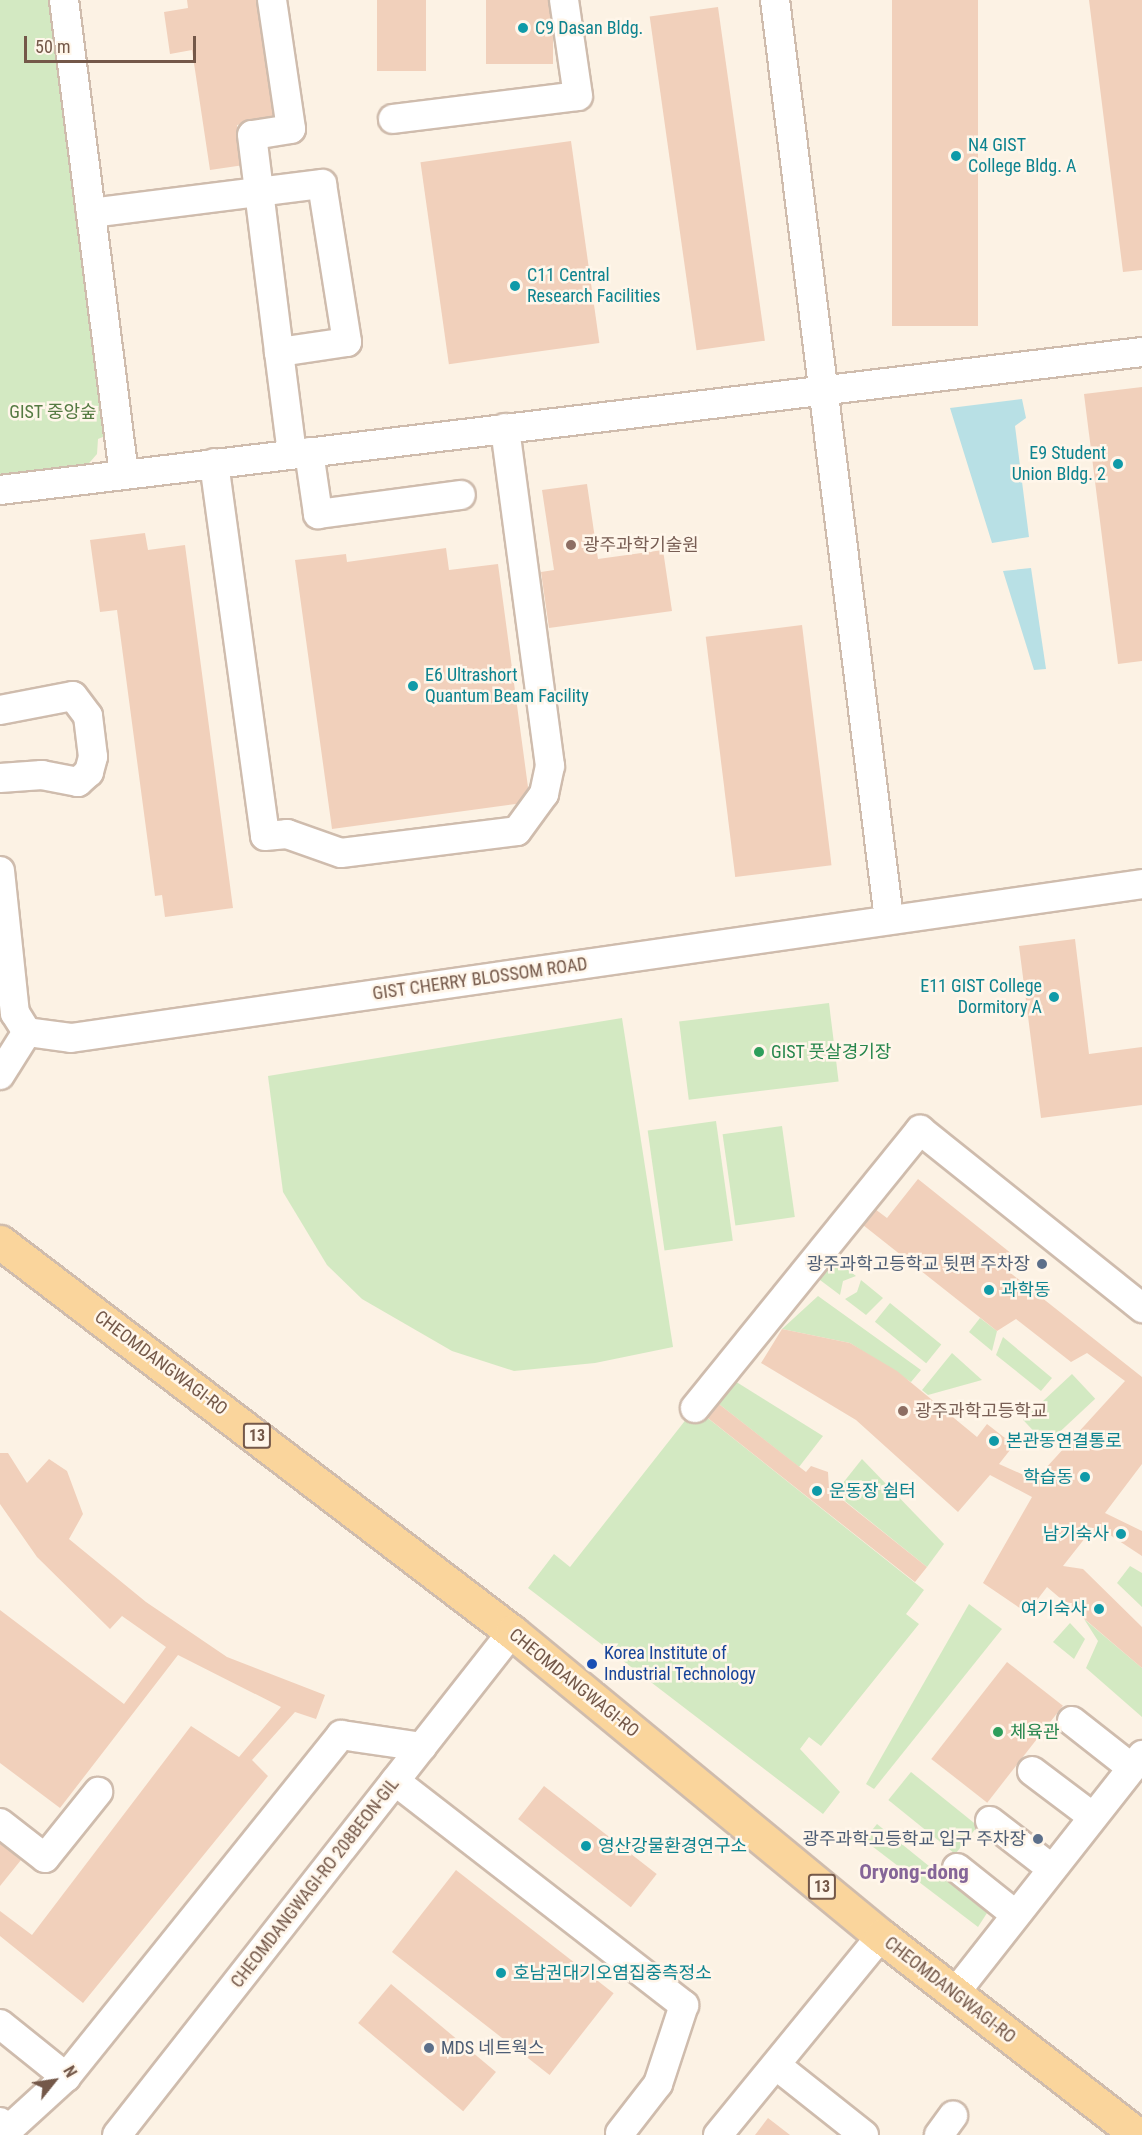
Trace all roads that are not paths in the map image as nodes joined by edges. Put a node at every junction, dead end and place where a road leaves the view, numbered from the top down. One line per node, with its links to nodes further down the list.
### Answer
1 (64, 0): 7 (street)
2 (272, 0): 6 (street)
3 (564, 0): 5 (street)
4 (775, 0): 10 (street)
5 (393, 119)
6 (259, 192): 7 (street); 8 (street); 8 (street)
7 (91, 213): 14 (street)
8 (279, 352): 12 (street)
9 (1142, 352): 10 (street)
10 (822, 390): 11 (street); 21 (street)
11 (505, 428): 12 (street); 13 (street)
12 (300, 453): 13 (street); 16 (street)
13 (214, 463): 14 (street)
14 (124, 472): 15 (street)
15 (0, 490)
16 (461, 495)
17 (0, 710): 18 (street)
18 (0, 778)
19 (0, 871): 22 (street)
20 (1142, 884): 21 (street, GIST CHERRY BLOSSOM ROAD)
21 (888, 919): 22 (street, GIST CHERRY BLOSSOM ROAD)
22 (27, 1032): 23 (street)
23 (0, 1075)
24 (0, 1242): 27 (main road, CHEOMDANGWAGI-RO / 13)
25 (1142, 1308): 26 (street)
26 (695, 1408)
27 (512, 1632): 29 (street, CHEOMDANGWAGI-RO 208BEON-GIL); 40 (main road, CHEOMDANGWAGI-RO / 13)
28 (1072, 1721): 30 (street)
29 (422, 1747): 32 (street, CHEOMDANGWAGI-RO 208BEON-GIL); 44 (street)
30 (1137, 1761): 34 (street)
31 (1032, 1771): 34 (street)
32 (395, 1781): 46 (street); 47 (street, CHEOMDANGWAGI-RO 208BEON-GIL)
33 (98, 1792): 36 (street)
34 (1093, 1817): 38 (street)
35 (990, 1821): 38 (street)
36 (0, 1823)
37 (957, 1868): 39 (street)
38 (1052, 1869): 39 (street)
39 (1016, 1915): 41 (street)
40 (881, 1936): 41 (main road, CHEOMDANGWAGI-RO / 13); 43 (street)
41 (955, 1993): 50 (main road, CHEOMDANGWAGI-RO / 13)
42 (0, 2024): 44 (street)
43 (777, 2066): 48 (street); 49 (street)
44 (66, 2077): 45 (street)
45 (0, 2122)
46 (620, 2133)
47 (117, 2135)
48 (718, 2135)
49 (864, 2135)
50 (1138, 2135)

